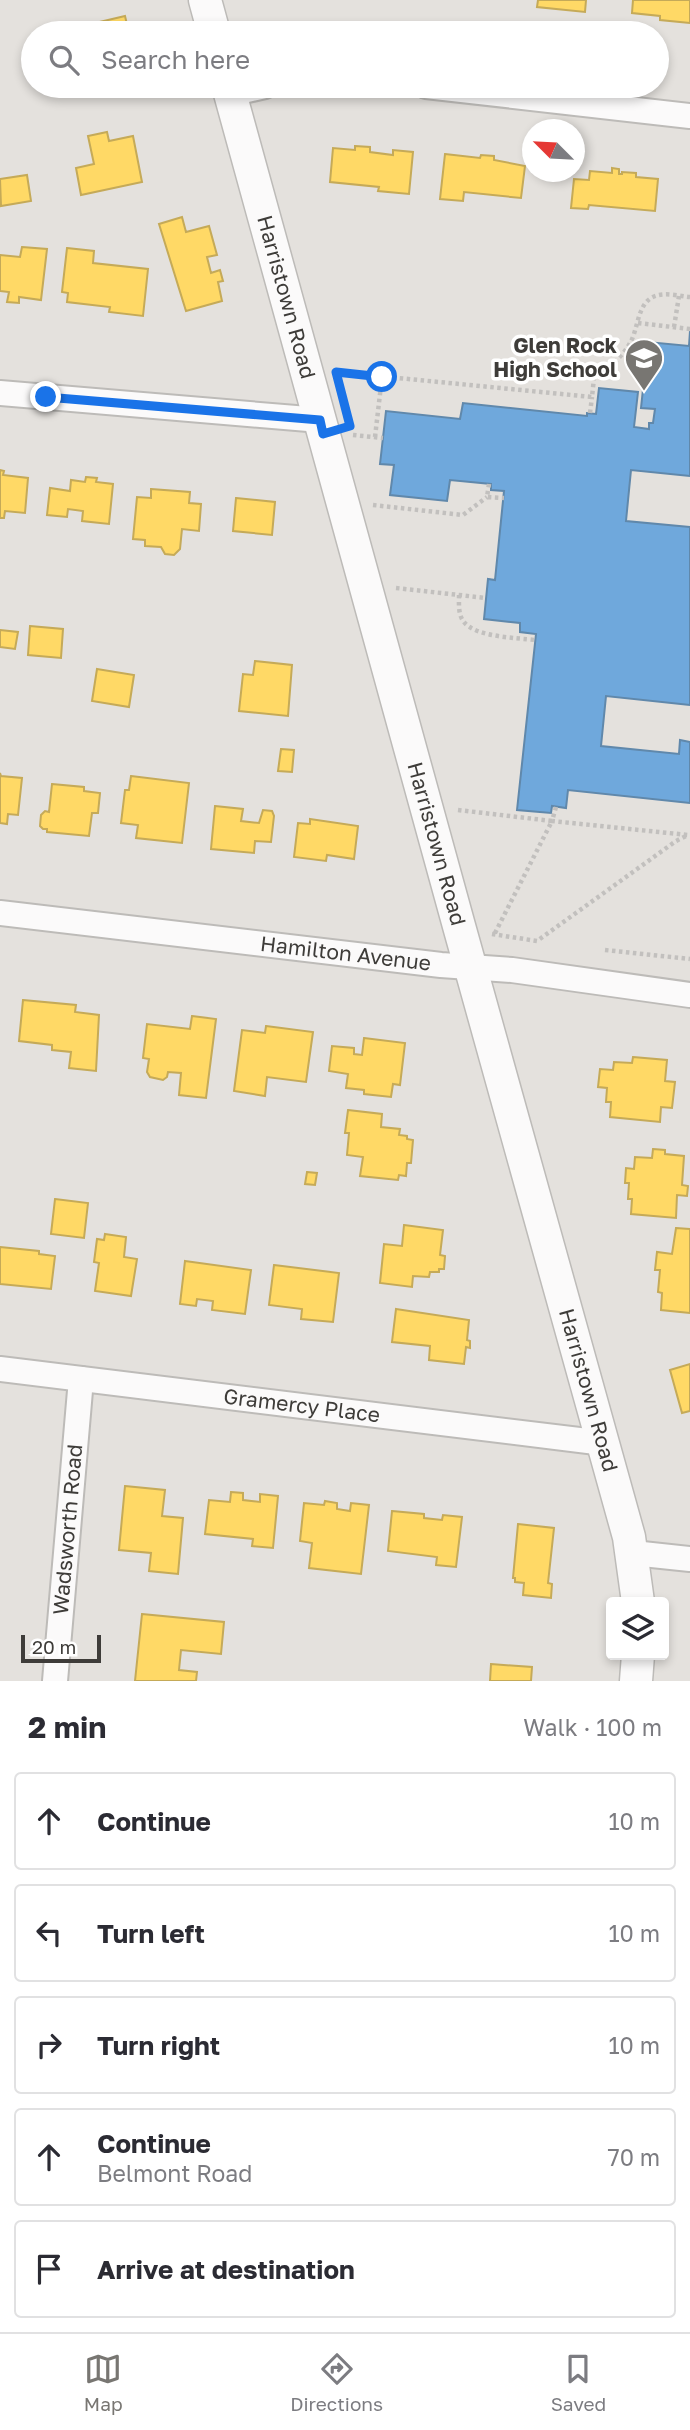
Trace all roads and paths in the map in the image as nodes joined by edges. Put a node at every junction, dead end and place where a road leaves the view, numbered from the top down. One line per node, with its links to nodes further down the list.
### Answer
1 (205, 0): 2 (street)
2 (211, 21)
3 (231, 98): 16 (street, Harristown Road)
4 (532, 98): 5 (street)
5 (690, 116)
6 (679, 296): 7 (path); 8 (path); 9 (path)
7 (690, 297)
8 (638, 323): 9 (path); 14 (path)
9 (674, 327): 10 (path)
10 (690, 329)
11 (382, 377): 12 (path); 14 (path); 18 (path)
12 (339, 383)
13 (0, 393): 16 (street)
14 (592, 397): 15 (path)
15 (590, 413)
16 (320, 420): 35 (street, Harristown Road)
17 (352, 435): 18 (path)
18 (375, 437): 19 (path)
19 (383, 438)
20 (489, 484): 21 (path)
21 (487, 497): 22 (path); 23 (path)
22 (504, 498)
23 (372, 505)
24 (395, 587): 25 (path)
25 (459, 595): 26 (path); 27 (path)
26 (486, 597)
27 (535, 640)
28 (556, 807): 29 (path)
29 (552, 821): 30 (path); 31 (path); 31 (path)
30 (460, 824)
31 (689, 835)
32 (0, 913): 35 (street, Hamilton Avenue)
33 (605, 950): 34 (path)
34 (690, 959)
35 (470, 967): 36 (street, Hamilton Avenue); 39 (street, Harristown Road)
36 (690, 995)
37 (0, 1369): 38 (street, Gramercy Place)
38 (82, 1379): 39 (street, Gramercy Place); 44 (street, Wadsworth Road)
39 (604, 1443): 40 (street, Harristown Road)
40 (633, 1553): 41 (street); 42 (street, Harristown Road)
41 (690, 1559)
42 (637, 1597)
43 (638, 1660): 45 (street)
44 (55, 1681)
45 (636, 1681)

